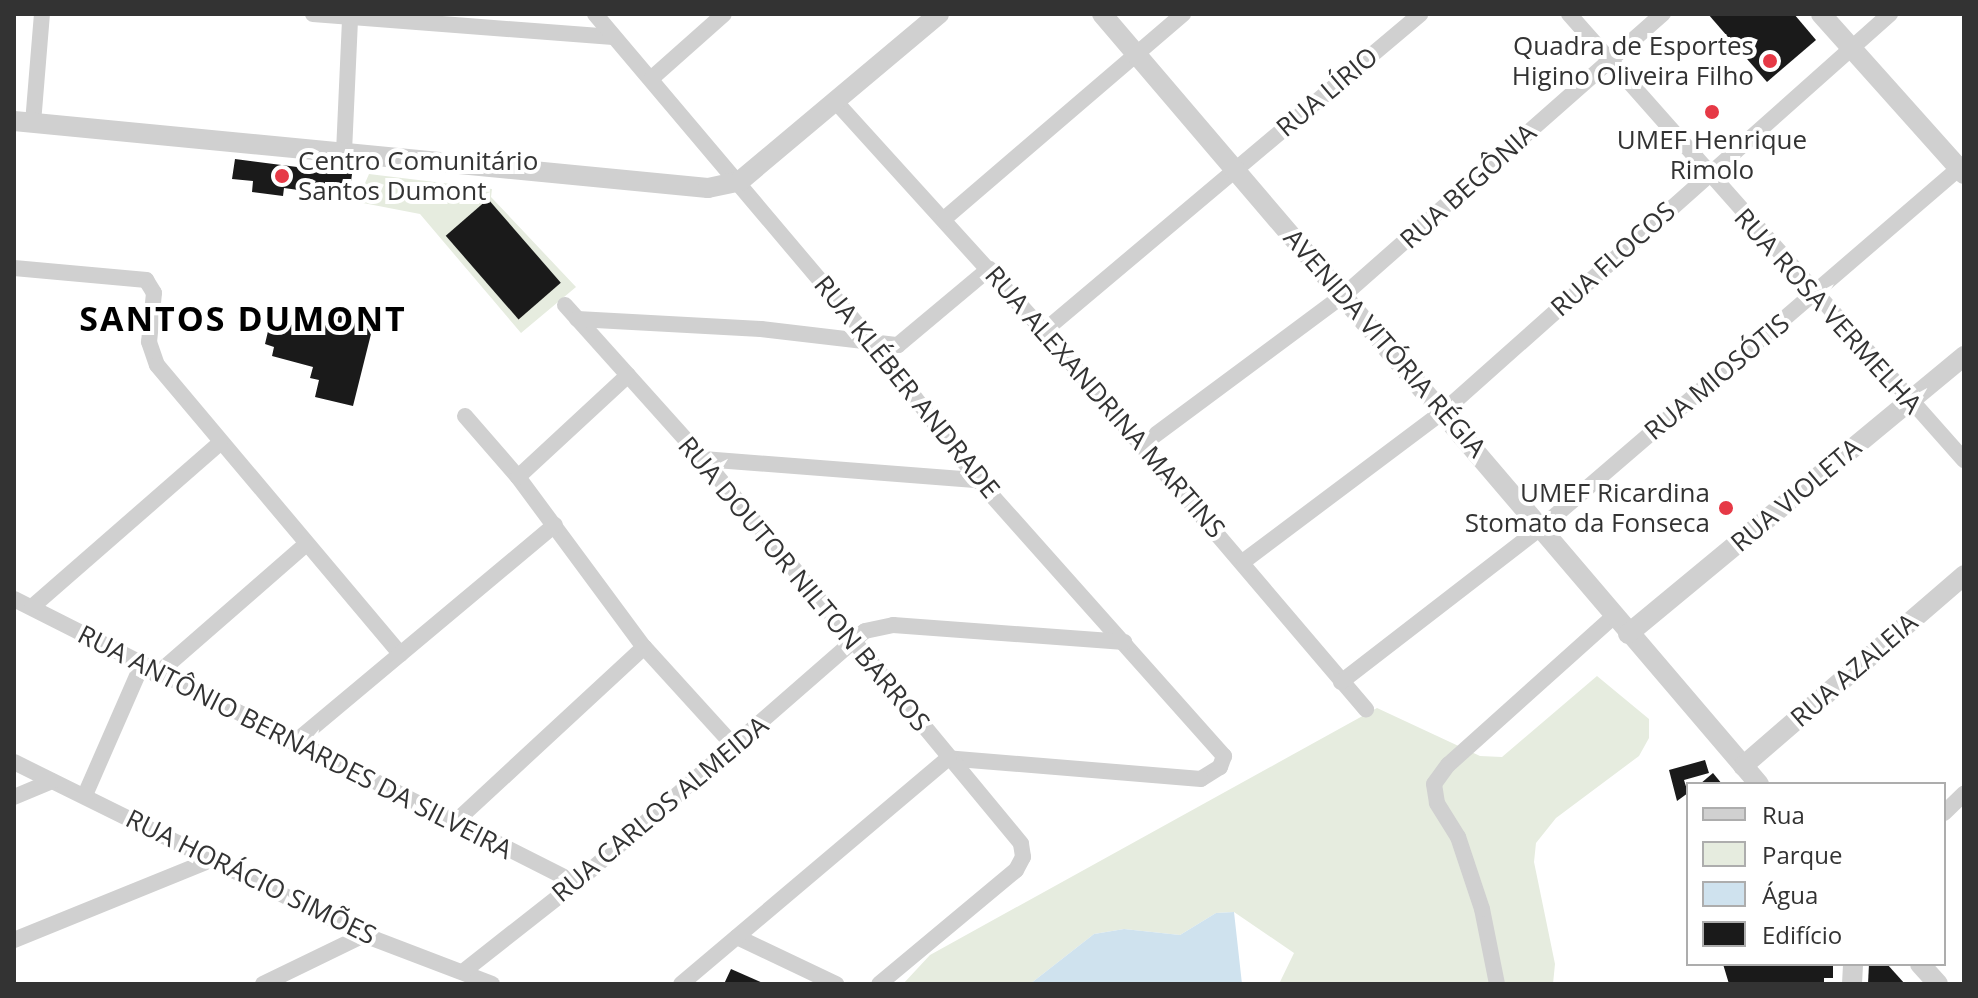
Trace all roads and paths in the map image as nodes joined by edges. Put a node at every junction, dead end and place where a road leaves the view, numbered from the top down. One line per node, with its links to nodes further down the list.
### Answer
1 (42, 14): 20 (street)
2 (313, 14): 13 (street)
3 (595, 14): 14 (street, RUA KLÉBER ANDRADE)
4 (724, 14): 18 (street)
5 (939, 14): 19 (street)
6 (1102, 14): 16 (street, AVENIDA VITÓRIA RÉGIA)
7 (1183, 14): 16 (street)
8 (1420, 14): 23 (street, RUA LÍRIO)
9 (1569, 14): 17 (street, RUA ROSA VERMELHA)
10 (1663, 14): 17 (street, RUA BEGÔNIA)
11 (1821, 14): 15 (street)
12 (1890, 14): 15 (street, RUA FLOCOS)
13 (350, 18): 14 (street); 21 (street)
14 (613, 37): 18 (street, RUA KLÉBER ANDRADE)
15 (1852, 47): 22 (street); 24 (street, RUA FLOCOS)
16 (1137, 54): 23 (street, AVENIDA VITÓRIA RÉGIA); 26 (street)
17 (1608, 61): 24 (street, RUA ROSA VERMELHA); 29 (street, RUA BEGÔNIA)
18 (652, 78): 25 (street, RUA KLÉBER ANDRADE)
19 (836, 102): 25 (street); 26 (street, RUA ALEXANDRINA MARTINS)
20 (24, 122): 21 (street)
21 (344, 152): 25 (street)
22 (1962, 169): 30 (street, RUA MIOSÓTIS)
23 (1234, 170): 29 (street, AVENIDA VITÓRIA RÉGIA); 33 (street, RUA LÍRIO)
24 (1707, 176): 30 (street, RUA ROSA VERMELHA); 38 (street, RUA FLOCOS)
25 (740, 181): 34 (street, RUA KLÉBER ANDRADE)
26 (944, 219): 28 (street, RUA ALEXANDRINA MARTINS)
27 (14, 268): 40 (street)
28 (989, 269): 33 (street, RUA ALEXANDRINA MARTINS); 34 (street)
29 (1345, 294): 38 (street, AVENIDA VITÓRIA RÉGIA); 41 (street, RUA BEGÔNIA)
30 (1813, 295): 37 (street, RUA ROSA VERMELHA); 47 (street, RUA MIOSÓTIS)
31 (565, 305): 32 (street, RUA DOUTOR NILTON BARROS)
32 (577, 319): 34 (street); 36 (street, RUA DOUTOR NILTON BARROS)
33 (1044, 331): 41 (street, RUA ALEXANDRINA MARTINS)
34 (873, 343): 45 (street, RUA KLÉBER ANDRADE)
35 (1964, 356): 37 (street, RUA VIOLETA)
36 (628, 375): 42 (street, RUA DOUTOR NILTON BARROS); 44 (street)
37 (1909, 401): 43 (street, RUA ROSA VERMELHA); 54 (street, RUA VIOLETA)
38 (1445, 410): 47 (street, AVENIDA VITÓRIA RÉGIA); 49 (street, RUA FLOCOS)
39 (465, 416): 44 (street)
40 (220, 443): 48 (street); 52 (street)
41 (1143, 444): 49 (street, RUA ALEXANDRINA MARTINS)
42 (703, 459): 45 (street); 55 (street, RUA DOUTOR NILTON BARROS)
43 (1964, 460)
44 (518, 477): 46 (street)
45 (978, 480): 56 (street, RUA KLÉBER ANDRADE)
46 (555, 525): 57 (street); 58 (street)
47 (1543, 526): 53 (street, AVENIDA VITÓRIA RÉGIA); 60 (street, RUA MIOSÓTIS)
48 (306, 544): 58 (street); 59 (street)
49 (1244, 561): 60 (street, RUA ALEXANDRINA MARTINS)
50 (1964, 575): 66 (street, RUA AZALEIA)
51 (14, 599): 52 (street, RUA ANTÔNIO BERNARDES DA SILVEIRA)
52 (32, 607): 59 (street, RUA ANTÔNIO BERNARDES DA SILVEIRA)
53 (1613, 617): 54 (street, AVENIDA VITÓRIA RÉGIA); 86 (street)
54 (1628, 634): 66 (street, AVENIDA VITÓRIA RÉGIA)
55 (850, 641): 56 (street, RUA CARLOS ALMEIDA); 63 (street, RUA CARLOS ALMEIDA); 64 (street, RUA DOUTOR NILTON BARROS)
56 (1124, 642): 64 (street, RUA KLÉBER ANDRADE)
57 (644, 647): 63 (street); 73 (street)
58 (400, 654): 62 (street)
59 (148, 671): 62 (street, RUA ANTÔNIO BERNARDES DA SILVEIRA); 70 (street)
60 (1341, 682): 61 (street, RUA ALEXANDRINA MARTINS)
61 (1366, 709)
62 (294, 743): 73 (street, RUA ANTÔNIO BERNARDES DA SILVEIRA)
63 (735, 747): 75 (street, RUA CARLOS ALMEIDA)
64 (948, 758): 77 (street); 85 (street, RUA DOUTOR NILTON BARROS)
65 (14, 762): 67 (street, RUA HORÁCIO SIMÕES)
66 (1743, 766): 68 (street, AVENIDA VITÓRIA RÉGIA)
67 (52, 781): 70 (street, RUA HORÁCIO SIMÕES); 71 (street)
68 (1757, 782)
69 (1964, 794): 72 (street)
70 (85, 795): 74 (street, RUA HORÁCIO SIMÕES)
71 (14, 797)
72 (1946, 811)
73 (454, 823): 75 (street, RUA ANTÔNIO BERNARDES DA SILVEIRA)
74 (213, 859): 76 (street, RUA HORÁCIO SIMÕES); 78 (street)
75 (576, 883): 80 (street, RUA CARLOS ALMEIDA)
76 (364, 935): 80 (street, RUA HORÁCIO SIMÕES); 81 (street)
77 (737, 937): 83 (street); 84 (street)
78 (14, 940)
79 (1922, 966): 87 (street)
80 (464, 971): 82 (street, RUA HORÁCIO SIMÕES)
81 (263, 984)
82 (492, 984)
83 (681, 984)
84 (836, 984)
85 (879, 984)
86 (1497, 984)
87 (1938, 984)

